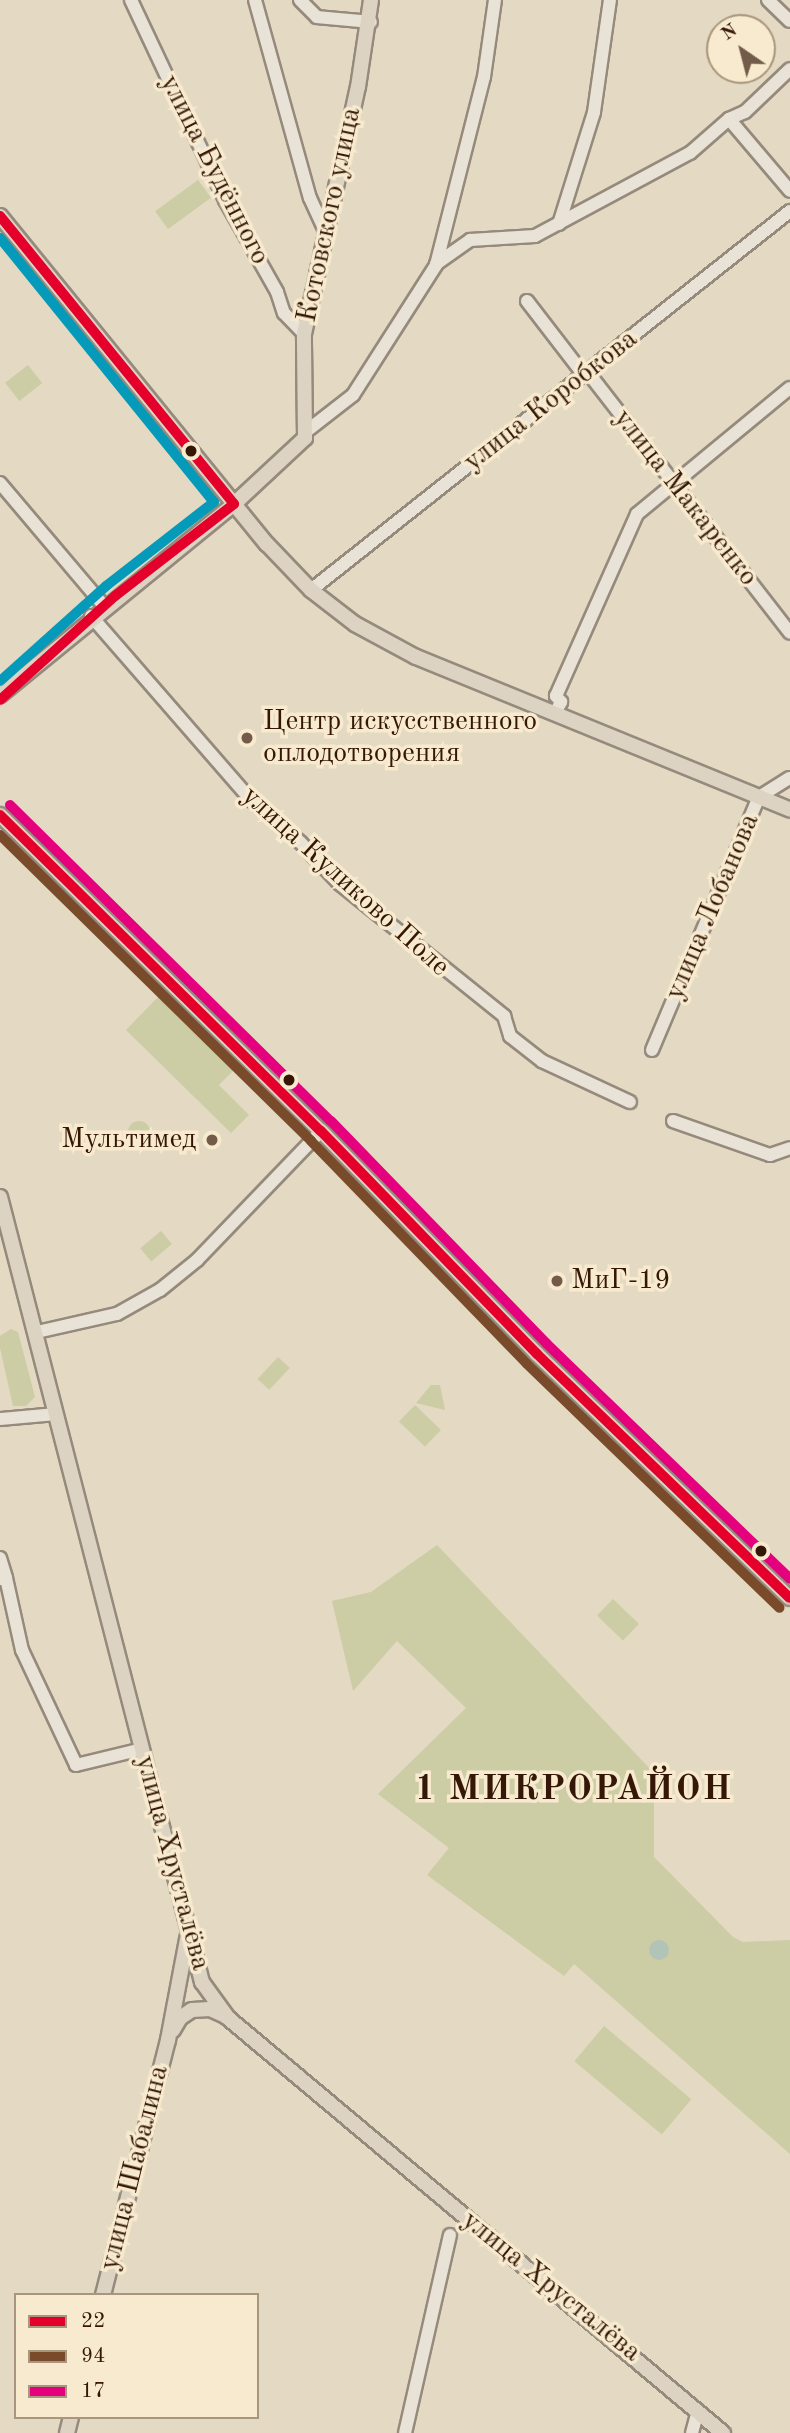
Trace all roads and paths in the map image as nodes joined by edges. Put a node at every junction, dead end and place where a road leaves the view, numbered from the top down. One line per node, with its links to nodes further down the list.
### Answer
1 (131, 0): 19 (street, улица Будённого)
2 (255, 0): 16 (street)
3 (300, 0): 8 (street)
4 (371, 0): 8 (main road, Котовского улица)
5 (495, 0): 17 (street)
6 (610, 0): 15 (street)
7 (768, 0): 9 (street)
8 (370, 22): 16 (main road, Котовского улица)
9 (790, 22)
10 (790, 69): 11 (street)
11 (729, 119): 12 (street); 15 (street)
12 (790, 191)
13 (790, 211): 20 (street, улица Коробкова)
14 (0, 216): 25 (main road)
15 (559, 223): 17 (street)
16 (327, 235): 19 (main road, Котовского улица)
17 (436, 265): 22 (street)
18 (527, 301): 20 (street, улица Макаренко)
19 (304, 334): 22 (main road, Котовского улица)
20 (587, 374): 24 (street, улица Макаренко); 26 (street, улица Коробкова)
21 (788, 394): 24 (street)
22 (308, 430): 25 (main road)
23 (0, 483): 27 (street)
24 (672, 483): 29 (street, улица Макаренко); 31 (street)
25 (234, 504): 26 (main road); 27 (main road)
26 (311, 590): 31 (main road)
27 (104, 606): 28 (main road)
28 (92, 616): 30 (main road); 37 (street, улица Куликово Поле)
29 (790, 633)
30 (3, 695)
31 (555, 713): 33 (main road)
32 (790, 778): 33 (street, улица Лобанова)
33 (759, 797): 34 (main road); 36 (street, улица Лобанова)
34 (790, 810)
35 (0, 815): 39 (main road)
36 (652, 1050)
37 (630, 1102)
38 (673, 1121): 40 (street)
39 (321, 1131): 44 (street); 49 (main road)
40 (790, 1148)
41 (0, 1197): 43 (main road, улица Хрусталёва)
42 (0, 1233): 43 (main road)
43 (12, 1243): 44 (main road, улица Хрусталёва)
44 (37, 1332): 45 (main road, улица Хрусталёва)
45 (56, 1414): 46 (street); 50 (main road, улица Хрусталёва)
46 (0, 1419)
47 (0, 1558): 48 (street)
48 (3, 1578): 50 (street)
49 (790, 1598)
50 (142, 1749): 51 (main road, улица Хрусталёва)
51 (188, 1937): 52 (main road, улица Хрусталёва); 53 (main road, улица Шабалина)
52 (202, 1982): 53 (main road, улица Шабалина); 54 (main road, улица Хрусталёва)
53 (175, 2010): 55 (main road, улица Шабалина)
54 (228, 2018): 55 (main road, улица Шабалина); 58 (main road, улица Хрусталёва)
55 (168, 2040): 57 (main road, улица Шабалина)
56 (450, 2235): 59 (street)
57 (104, 2293)
58 (698, 2411): 60 (street); 61 (main road, улица Хрусталёва)
59 (405, 2433)
60 (692, 2433)
61 (723, 2433)

